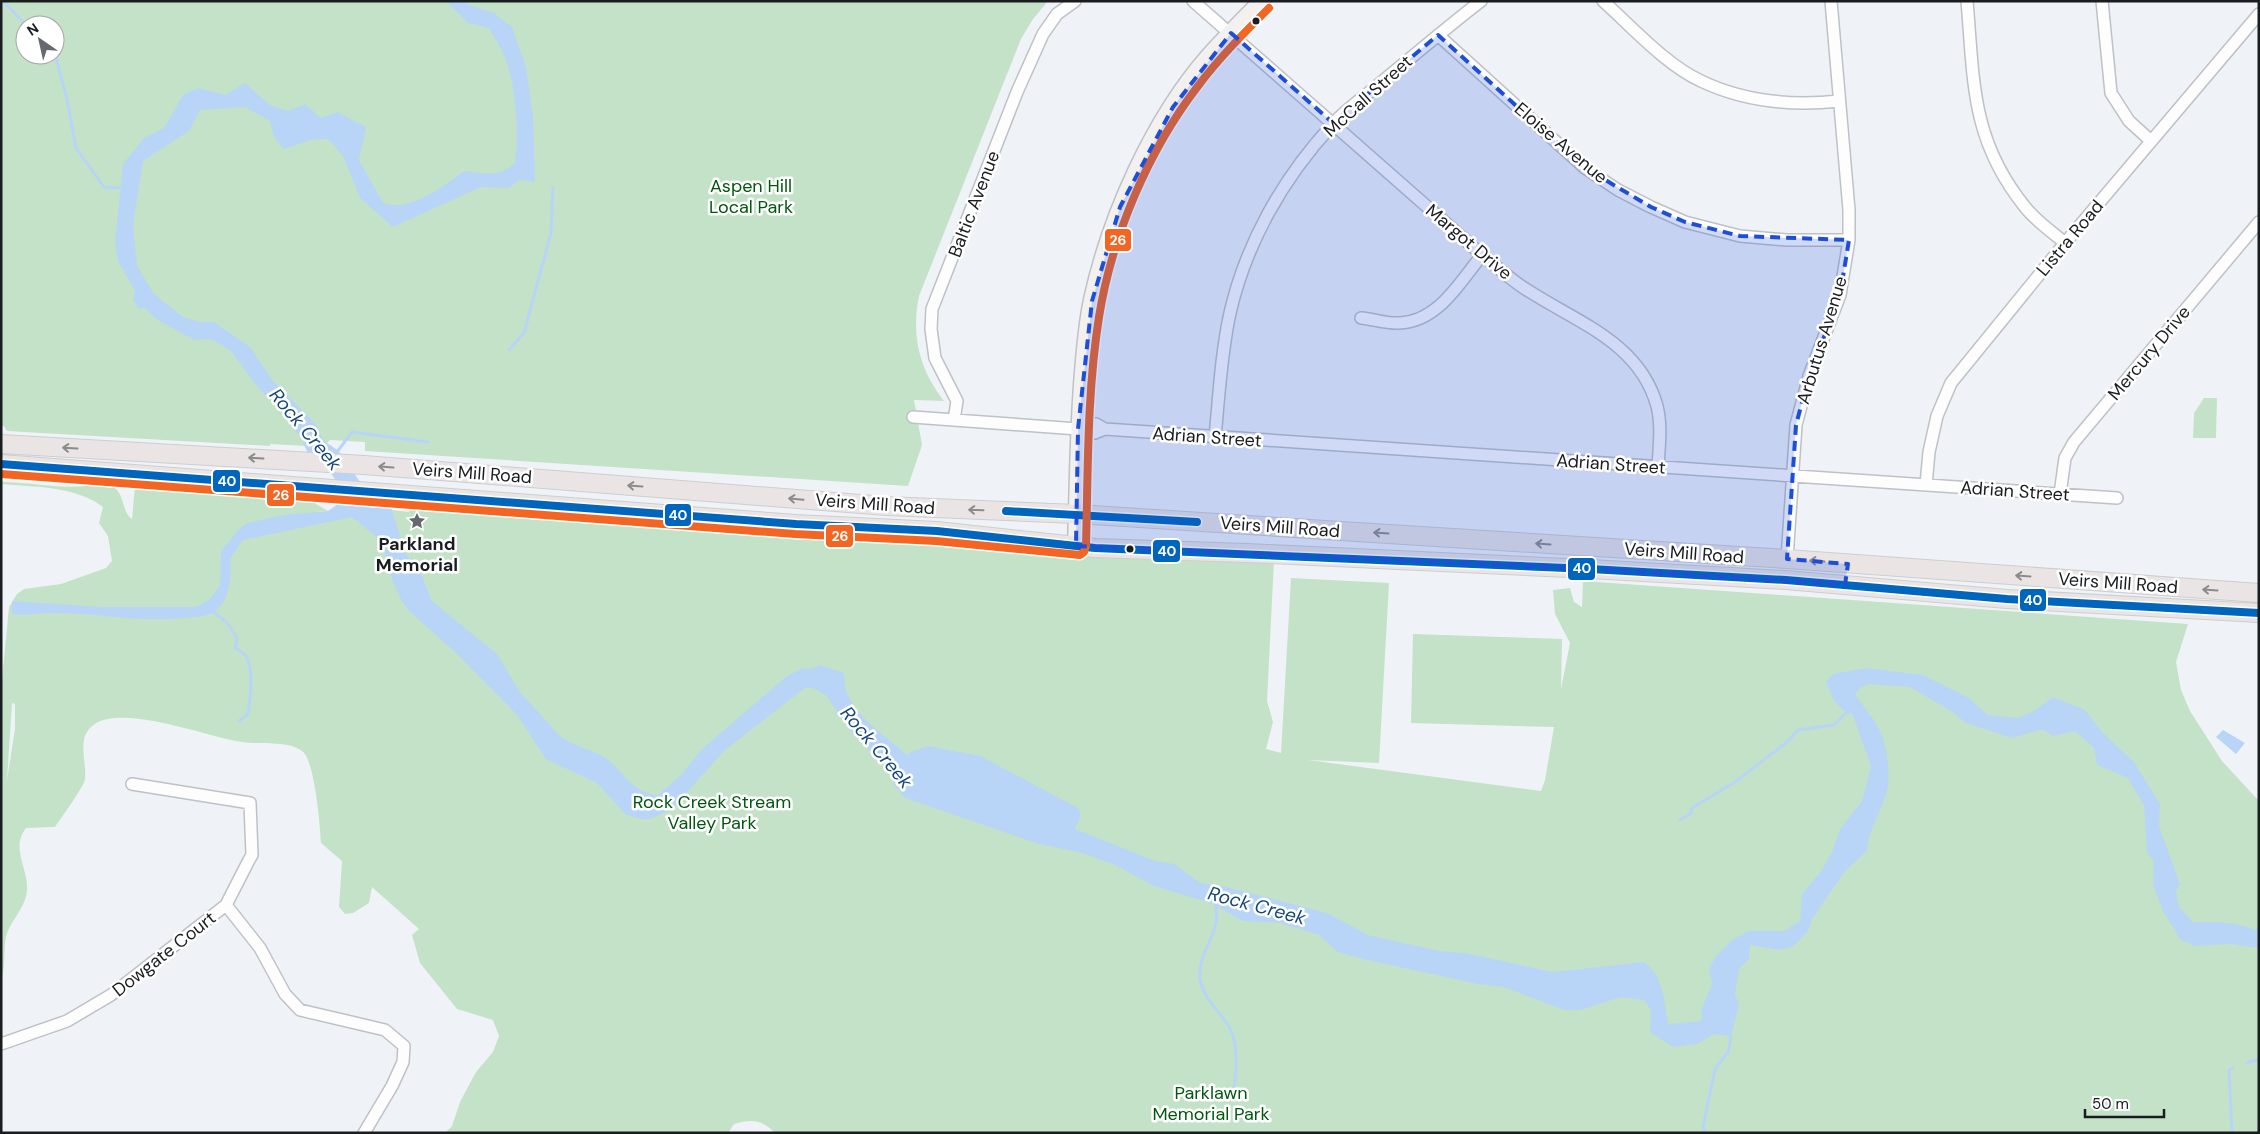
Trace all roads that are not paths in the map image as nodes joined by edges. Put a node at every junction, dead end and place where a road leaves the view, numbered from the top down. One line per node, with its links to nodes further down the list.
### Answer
1 (1075, 1): 21 (street, Baltic Avenue)
2 (1193, 1): 10 (street)
3 (1262, 1): 10 (street)
4 (1481, 1): 11 (street, McCall Street)
5 (1603, 1): 12 (street)
6 (1831, 1): 12 (street, Arbutus Avenue)
7 (1967, 1): 17 (street)
8 (2102, 1): 14 (street)
9 (2259, 14): 14 (street, Listra Road)
10 (1231, 33): 13 (street, Margot Drive); 22 (street)
11 (1438, 35): 13 (street, McCall Street); 16 (street, Eloise Avenue)
12 (1839, 101): 16 (street, Arbutus Avenue)
13 (1333, 123): 18 (street, Margot Drive); 23 (street, McCall Street)
14 (2151, 141): 17 (street, Listra Road)
15 (2259, 222): 29 (street, Mercury Drive)
16 (1849, 240): 27 (street, Arbutus Avenue)
17 (2065, 244): 28 (street, Listra Road)
18 (1482, 255): 19 (street); 26 (street, Margot Drive)
19 (1361, 318)
20 (913, 417): 21 (street, Adrian Street)
21 (954, 420): 22 (street, Adrian Street)
22 (1078, 428): 23 (street, Adrian Street); 31 (street)
23 (1215, 437): 26 (street, Adrian Street)
24 (1, 444): 31 (main road, Veirs Mill Road, one-way to 24)
25 (1, 464): 32 (main road, Veirs Mill Road)
26 (1658, 467): 27 (street, Adrian Street)
27 (1792, 476): 28 (street, Adrian Street); 33 (street, Arbutus Avenue)
28 (1926, 485): 29 (street, Adrian Street)
29 (2060, 494): 30 (street, Adrian Street)
30 (2117, 498)
31 (1077, 514): 32 (street); 33 (main road, Veirs Mill Road, one-way to 31)
32 (1076, 546): 36 (main road, Veirs Mill Road)
33 (1786, 559): 34 (main road, Veirs Mill Road, one-way to 33)
34 (1848, 564): 35 (main road, Veirs Mill Road, one-way to 34); 36 (main road)
35 (2090, 581): 37 (main road, Veirs Mill Road, one-way to 35); 38 (main road)
36 (1845, 585): 38 (main road, Veirs Mill Road)
37 (2259, 593)
38 (2088, 602): 39 (main road, Veirs Mill Road)
39 (2259, 613)
40 (132, 784): 41 (street, Dowgate Court)
41 (226, 905): 42 (street, Dowgate Court); 43 (street)
42 (1, 1044)
43 (364, 1133)

